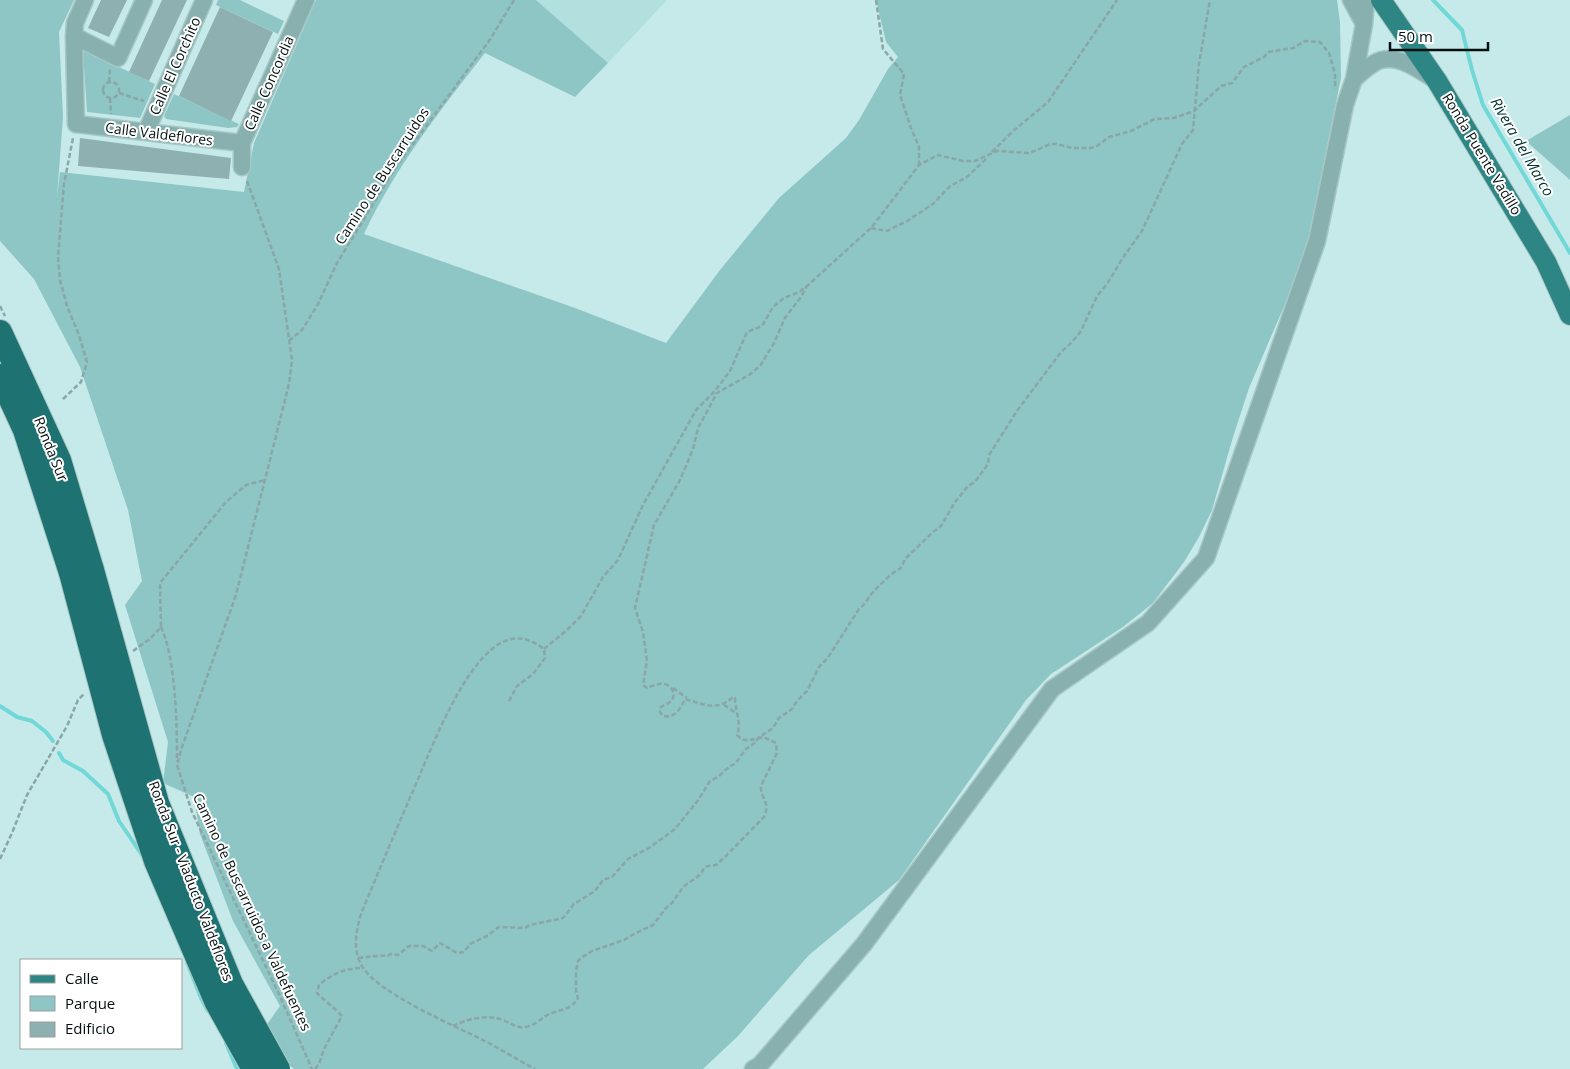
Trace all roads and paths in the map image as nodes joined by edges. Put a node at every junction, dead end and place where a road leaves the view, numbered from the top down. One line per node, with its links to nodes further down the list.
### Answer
1 (85, 0): 13 (street)
2 (144, 0): 13 (street)
3 (204, 0): 18 (street, Calle El Corchito)
4 (306, 0): 22 (street, Calle Concordia)
5 (514, 0): 30 (path, Camino de Buscarruidos)
6 (876, 0): 24 (path)
7 (1117, 0): 23 (path)
8 (1210, 0): 19 (path)
9 (1351, 0): 12 (street)
10 (1366, 0): 12 (street)
11 (1381, 0): 15 (main road, Ronda Puente Vadillo)
12 (1364, 24): 14 (street)
13 (74, 36): 20 (street)
14 (1354, 79): 15 (street); 17 (street)
15 (1437, 81): 28 (main road, Ronda Puente Vadillo)
16 (118, 93): 16 (path); 18 (path)
17 (1346, 103): 19 (path); 50 (street)
18 (156, 108): 21 (street, Calle El Corchito)
19 (1194, 111): 23 (path); 41 (path)
20 (76, 124): 21 (street, Calle Valdeflores); 32 (path)
21 (146, 132): 22 (street, Calle Valdeflores)
22 (242, 143): 25 (street, Calle Concordia)
23 (990, 155): 24 (path); 26 (path)
24 (919, 165): 26 (path)
25 (242, 168): 30 (path)
26 (871, 228): 27 (path)
27 (807, 286): 35 (path); 36 (path)
28 (1570, 315)
29 (0, 332): 33 (highway, Ronda Sur)
30 (289, 341): 42 (path)
31 (0, 376): 33 (highway, Ronda Sur)
32 (63, 399)
33 (82, 572): 46 (highway, Ronda Sur - Viaducto Valdeflores, bridge); 47 (highway, Ronda Sur - Viaducto Valdeflores, bridge)
34 (161, 627): 42 (path, Camino de Buscarruidos a Valdefuentes)
35 (544, 649): 38 (path); 43 (path)
36 (670, 686): 37 (path); 37 (path)
37 (688, 699): 39 (path)
38 (509, 701)
39 (723, 705): 40 (path); 40 (path)
40 (737, 714): 41 (path)
41 (758, 738): 43 (path); 45 (path)
42 (177, 765): 48 (path, Camino de Buscarruidos a Valdefuentes)
43 (358, 958): 44 (path)
44 (362, 968): 45 (path); 48 (path)
45 (453, 1026): 49 (path)
46 (254, 1069)
47 (278, 1069)
48 (313, 1069)
49 (535, 1069)
50 (753, 1069)

